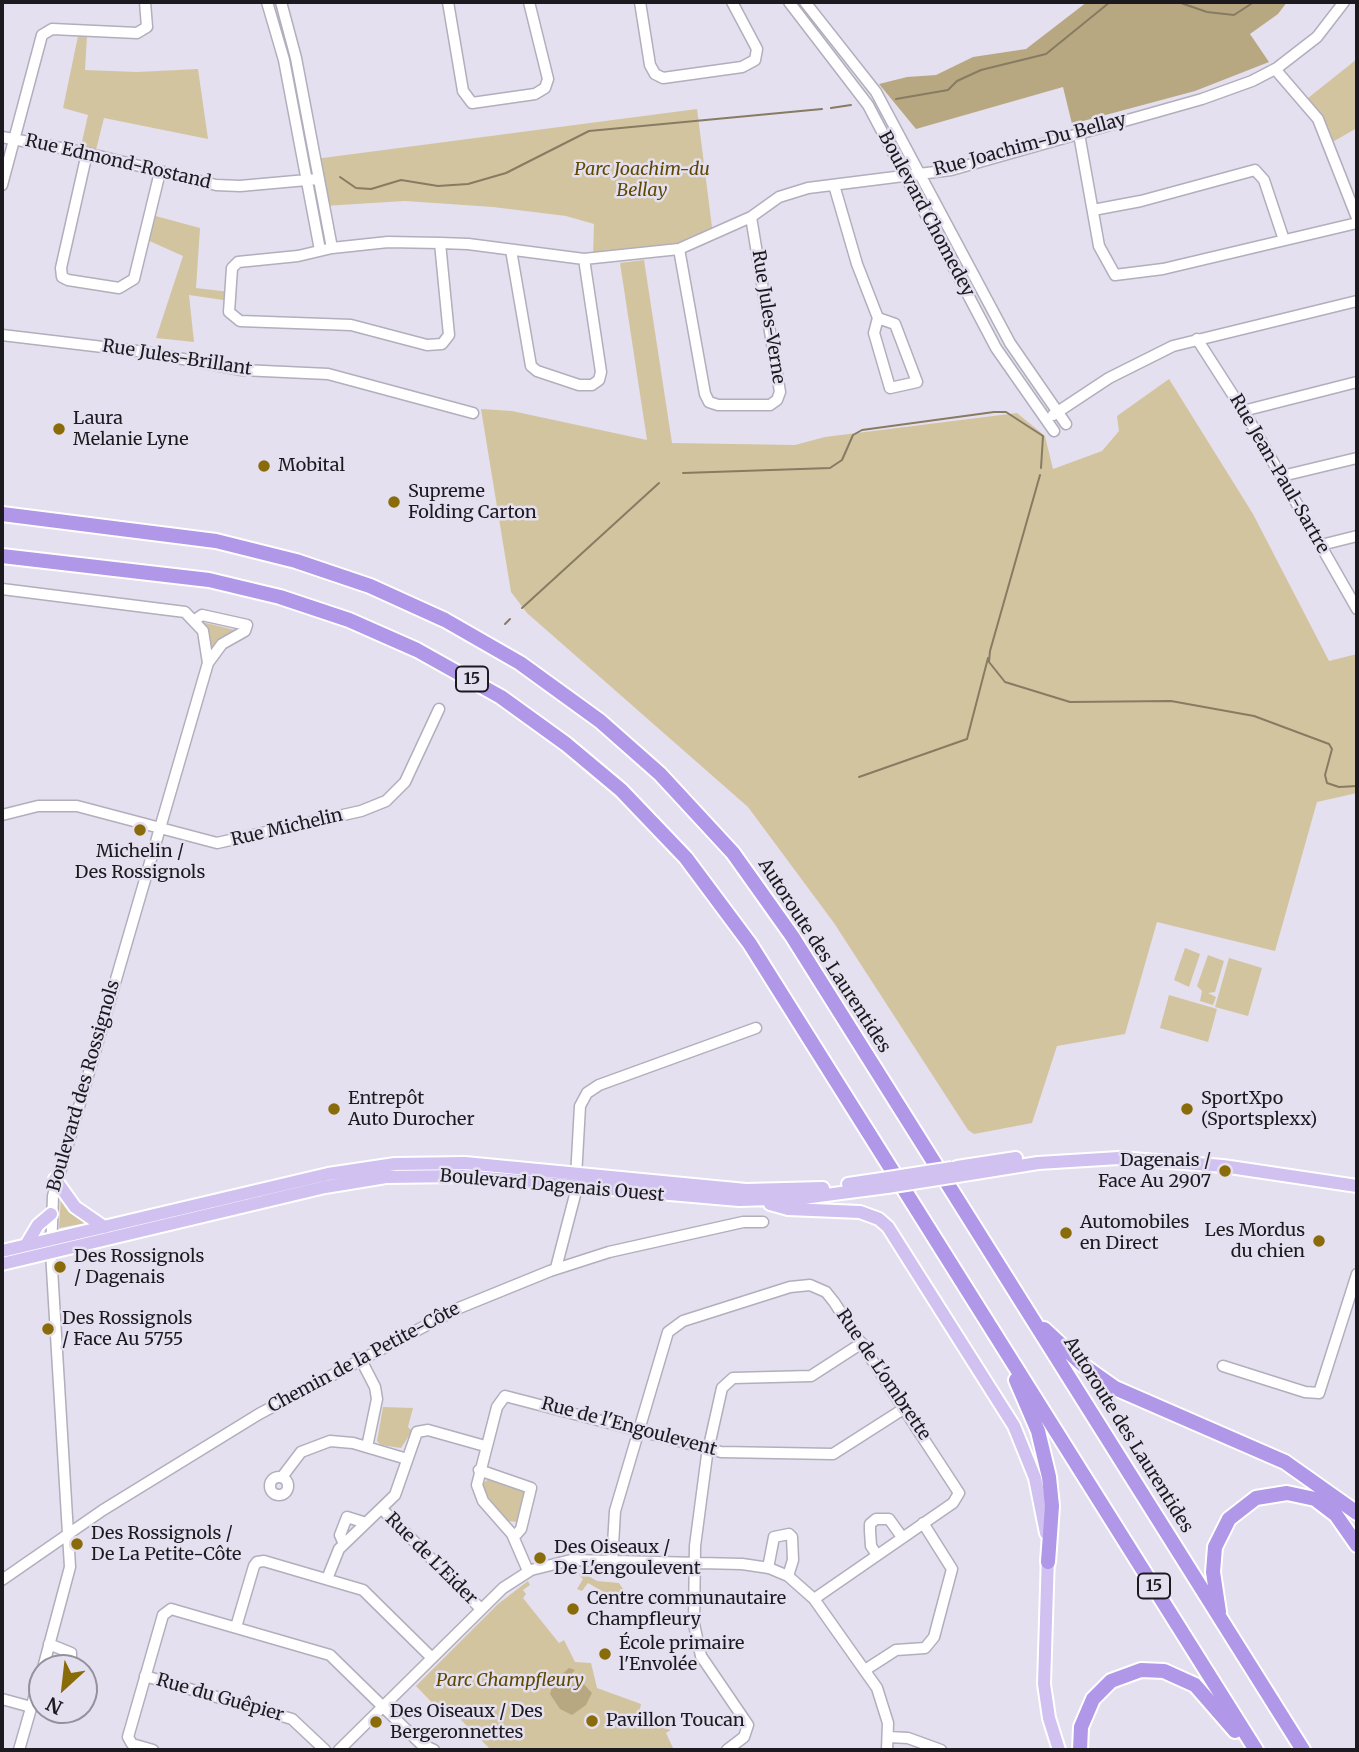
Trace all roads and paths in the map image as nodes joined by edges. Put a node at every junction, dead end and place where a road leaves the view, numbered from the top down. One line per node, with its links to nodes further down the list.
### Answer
1 (145, 2): 14 (street)
2 (267, 2): 20 (street)
3 (281, 2): 19 (street)
4 (448, 2): 5 (street)
5 (528, 2)
6 (640, 2): 7 (street)
7 (732, 2)
8 (789, 2): 18 (street, Boulevard Chomedey)
9 (805, 2): 17 (street, Boulevard Chomedey)
10 (1344, 2): 11 (street, Rue Joachim-Du Bellay)
11 (1275, 69): 12 (street, Rue Joachim-Du Bellay); 25 (street)
12 (1079, 134): 17 (street, Rue Joachim-Du Bellay); 23 (street)
13 (2, 137): 14 (street, Rue Edmond-Rostand)
14 (14, 138): 15 (street, Rue Edmond-Rostand); 21 (street)
15 (87, 153): 16 (street, Rue Edmond-Rostand); 16 (street)
16 (160, 172): 20 (street, Rue Edmond-Rostand)
17 (920, 174): 18 (street, Rue Joachim-Du Bellay); 39 (street, Boulevard Chomedey)
18 (906, 176): 22 (street, Rue Joachim-Du Bellay); 41 (street, Boulevard Chomedey)
19 (318, 179): 20 (street, Rue Edmond-Rostand); 28 (street)
20 (306, 180): 30 (street)
21 (2, 185)
22 (834, 186): 24 (street, Rue Joachim-Du Bellay); 34 (street)
23 (1093, 210): 26 (street); 26 (street)
24 (751, 217): 29 (street, Rue Joachim-Du Bellay); 29 (street, Rue Jules-Verne)
25 (1357, 220): 26 (street)
26 (1284, 240)
27 (440, 243): 28 (street, Rue Joachim-Du Bellay); 30 (street, Rue Joachim-Du Bellay); 31 (street, Rue Joachim-Du Bellay)
28 (332, 248): 30 (street, Rue Joachim-Du Bellay)
29 (679, 249): 32 (street, Rue Joachim-Du Bellay)
30 (320, 250)
31 (511, 250): 32 (street, Rue Joachim-Du Bellay); 32 (street)
32 (584, 259)
33 (1357, 301): 36 (street)
34 (878, 318): 34 (street)
35 (2, 335): 40 (street, Rue Jules-Brillant)
36 (1197, 340): 38 (street, Rue Jean-Paul-Sartre); 39 (street)
37 (1357, 382): 38 (street)
38 (1243, 411): 45 (street, Rue Jean-Paul-Sartre)
39 (1057, 412): 41 (street); 42 (street, Boulevard Chomedey)
40 (473, 413)
41 (1046, 420): 43 (street, Boulevard Chomedey)
42 (1066, 424)
43 (1054, 431)
44 (1357, 458): 45 (street)
45 (1282, 476): 48 (street, Rue Jean-Paul-Sartre)
46 (2, 514): 73 (highway, Autoroute des Laurentides / 15)
47 (1357, 536): 48 (street)
48 (1321, 545): 51 (street, Rue Jean-Paul-Sartre)
49 (2, 556): 72 (highway, 15)
50 (2, 589): 52 (street)
51 (1357, 609)
52 (197, 622): 53 (street, Boulevard des Rossignols); 53 (street, Boulevard des Rossignols)
53 (208, 663): 56 (street, Boulevard des Rossignols)
54 (439, 709): 56 (street, Rue Michelin)
55 (2, 815): 56 (street, Rue Michelin)
56 (159, 828): 58 (street, Boulevard des Rossignols)
57 (756, 1028): 59 (street)
58 (55, 1179): 63 (street, Boulevard des Rossignols); 65 (main road)
59 (576, 1181): 60 (main road, Boulevard Dagenais Ouest); 62 (main road, Boulevard Dagenais Ouest); 65 (main road, Boulevard Dagenais Ouest); 67 (main road, Boulevard Dagenais Ouest); 70 (street)
60 (867, 1186): 61 (main road, Boulevard Dagenais Ouest, bridge); 62 (main road, Boulevard Dagenais Ouest)
61 (1357, 1186)
62 (760, 1200): 96 (main road)
63 (51, 1214): 66 (main road); 67 (street, Boulevard des Rossignols)
64 (763, 1222): 70 (street, Chemin de la Petite-Côte)
65 (103, 1227): 67 (main road, Boulevard Dagenais Ouest)
66 (26, 1245): 67 (main road, Boulevard Dagenais Ouest); 68 (main road, Boulevard Dagenais Ouest)
67 (51, 1246): 69 (main road, Boulevard Dagenais Ouest); 89 (street, Boulevard des Rossignols)
68 (2, 1251)
69 (2, 1264)
70 (556, 1268): 75 (street, Chemin de la Petite-Côte)
71 (1357, 1274): 76 (street)
72 (981, 1314): 96 (highway); 129 (highway, 15)
73 (1030, 1315): 86 (highway); 105 (highway, Autoroute des Laurentides / 15)
74 (862, 1343): 77 (street, Rue de L'ombrette); 78 (street, Rue de L'ombrette); 81 (street)
75 (360, 1358): 80 (street); 89 (street, Chemin de la Petite-Côte)
76 (1223, 1366)
77 (905, 1408): 81 (street, Rue de l'Engoulevent); 88 (street, Rue de L'ombrette)
78 (638, 1431): 79 (street, Rue de l'Engoulevent); 81 (street, Rue de l'Engoulevent); 95 (street, Rue de L'ombrette)
79 (485, 1446): 82 (street); 83 (street, Rue de l'Engoulevent)
80 (367, 1447): 82 (street); 84 (street)
81 (708, 1451): 97 (street)
82 (407, 1459): 85 (street)
83 (479, 1470): 90 (street, Rue de l'Engoulevent); 90 (street)
84 (282, 1477)
85 (382, 1509): 87 (street); 104 (street, Rue de L'Eider)
86 (1357, 1513)
87 (366, 1523): 92 (street); 92 (street)
88 (923, 1523): 91 (street, Rue de L'ombrette); 111 (street)
89 (69, 1533): 102 (street, Chemin de la Petite-Côte); 107 (street, Boulevard des Rossignols)
90 (514, 1537): 99 (street, Rue de l'Engoulevent)
91 (902, 1537): 94 (street, Rue de L'ombrette); 94 (street)
92 (344, 1544): 101 (street)
93 (1357, 1545): 105 (highway)
94 (877, 1555): 103 (street, Rue de L'ombrette)
95 (611, 1562): 97 (street); 99 (street)
96 (1048, 1562): 126 (main road)
97 (695, 1563): 98 (street); 123 (street)
98 (768, 1568): 100 (street); 100 (street)
99 (528, 1571): 104 (street)
100 (788, 1576): 103 (street)
101 (327, 1579): 106 (street); 110 (street)
102 (2, 1580)
103 (814, 1599): 111 (street)
104 (481, 1609): 110 (street)
105 (1221, 1620): 130 (highway, Autoroute des Laurentides / 15)
106 (236, 1627): 112 (street); 115 (street)
107 (50, 1644): 108 (street, Boulevard des Rossignols); 109 (street)
108 (47, 1654)
109 (71, 1654)
110 (432, 1658): 115 (street)
111 (865, 1670): 117 (street)
112 (145, 1676): 119 (street); 120 (street, Rue du Guêpier)
113 (2, 1699): 114 (street)
114 (28, 1706)
115 (383, 1707): 121 (street); 122 (street)
116 (28, 1718): 118 (street, Boulevard des Rossignols)
117 (888, 1737): 124 (street); 125 (street)
118 (19, 1750)
119 (153, 1750)
120 (325, 1750)
121 (339, 1750)
122 (434, 1750)
123 (727, 1750)
124 (887, 1750)
125 (941, 1750)
126 (1059, 1750)
127 (1080, 1750): 128 (highway)
128 (1250, 1750)
129 (1256, 1750)
130 (1303, 1750)

